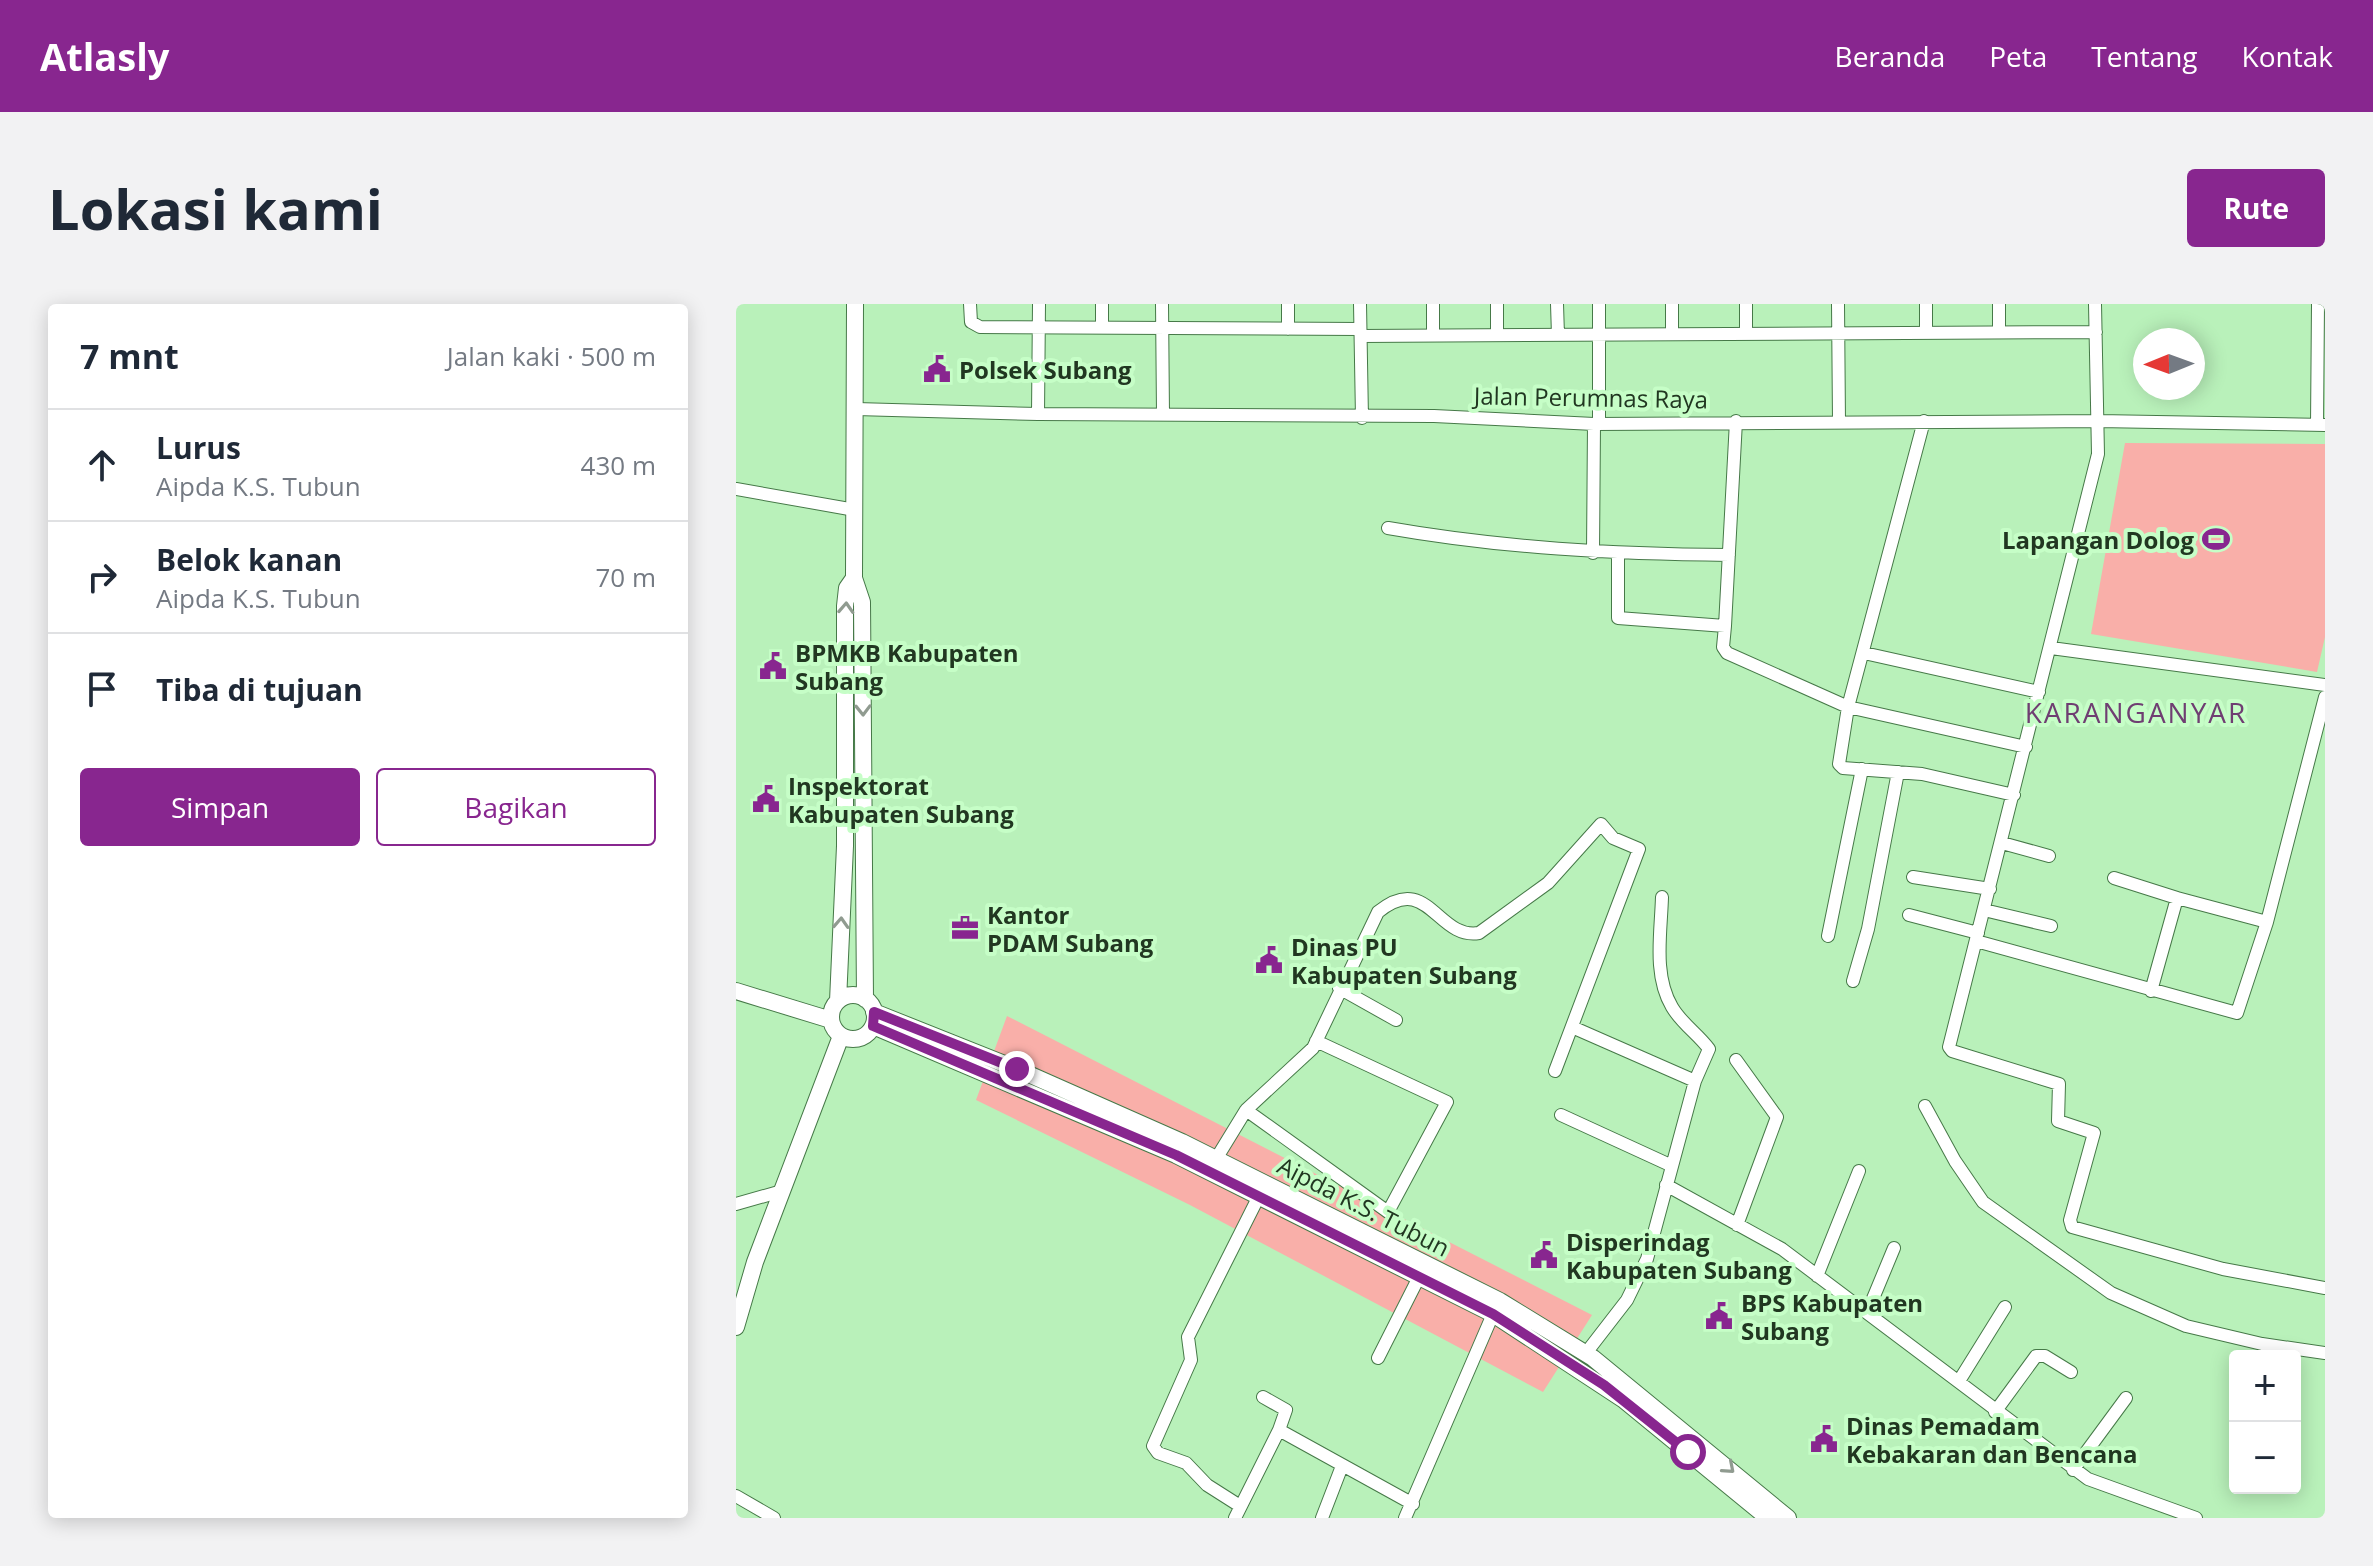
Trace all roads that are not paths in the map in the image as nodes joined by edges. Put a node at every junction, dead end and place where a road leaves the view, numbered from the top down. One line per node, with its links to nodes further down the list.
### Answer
1 (855, 304): 34 (street)
2 (970, 304): 19 (street)
3 (1039, 304): 19 (street)
4 (1102, 304): 21 (street)
5 (1162, 304): 20 (street)
6 (1288, 304): 22 (street)
7 (1360, 304): 27 (street)
8 (1433, 304): 33 (street)
9 (1497, 304): 31 (street)
10 (1557, 304): 32 (street)
11 (1599, 304): 28 (street)
12 (1672, 304): 23 (street)
13 (1746, 304): 24 (street)
14 (1838, 304): 29 (street)
15 (1926, 304): 30 (street)
16 (1999, 304): 25 (street)
17 (2095, 304): 26 (street)
18 (2318, 304): 43 (street)
19 (1039, 326): 21 (street); 35 (street)
20 (1162, 326): 21 (street); 22 (street); 36 (street)
21 (1102, 327)
22 (1288, 329): 27 (street)
23 (1672, 332): 24 (street); 28 (street)
24 (1746, 332): 29 (street)
25 (1999, 332): 26 (street); 30 (street)
26 (2096, 332): 41 (street)
27 (1360, 333): 33 (street); 37 (street)
28 (1599, 333): 32 (street); 42 (street)
29 (1838, 333): 30 (street); 39 (street)
30 (1926, 333)
31 (1497, 335): 32 (street); 33 (street)
32 (1558, 335)
33 (1433, 336)
34 (856, 409): 35 (street, Jalan Perumnas Raya); 45 (street)
35 (1038, 414): 36 (street, Jalan Perumnas Raya)
36 (1163, 414): 37 (street, Jalan Perumnas Raya)
37 (1362, 418): 42 (street, Jalan Perumnas Raya)
38 (1736, 421): 39 (street, Jalan Perumnas Raya); 42 (street, Jalan Perumnas Raya); 49 (street)
39 (1839, 421): 40 (street, Jalan Perumnas Raya)
40 (1924, 421): 41 (street, Jalan Perumnas Raya); 53 (street)
41 (2098, 421): 43 (street, Jalan Perumnas Raya); 52 (street)
42 (1596, 424): 47 (street)
43 (2321, 425)
44 (736, 489): 45 (street)
45 (855, 510): 50 (street)
46 (1388, 528): 47 (street)
47 (1593, 553): 48 (street)
48 (1618, 554): 49 (street); 51 (street)
49 (1729, 555): 51 (street)
50 (854, 578): 79 (street, one-way to 50); 80 (street, one-way to 80)
51 (1725, 626): 57 (street)
52 (2051, 648): 54 (street); 55 (street)
53 (1864, 653): 55 (street); 57 (street)
54 (2325, 685)
55 (2039, 692): 58 (street)
56 (2325, 697): 71 (street)
57 (1848, 707): 58 (street); 59 (street)
58 (2026, 747): 61 (street)
59 (1862, 769): 60 (street); 73 (street)
60 (1898, 772): 61 (street); 75 (street)
61 (2014, 795): 62 (street)
62 (2002, 843): 63 (street); 66 (street)
63 (2049, 856)
64 (1913, 877): 66 (street)
65 (2114, 878): 68 (street)
66 (1990, 889): 69 (street)
67 (1662, 897): 88 (street)
68 (2177, 898): 71 (street); 78 (street)
69 (1984, 910): 72 (street); 74 (street)
70 (1909, 915): 74 (street)
71 (2267, 922): 78 (street)
72 (2051, 926)
73 (1828, 936)
74 (1977, 937): 78 (street); 103 (street)
75 (1853, 981)
76 (1339, 988): 82 (street); 83 (street); 85 (street)
77 (736, 991): 81 (street)
78 (2151, 991)
79 (838, 1001): 80 (street); 81 (street)
80 (871, 1012): 84 (street); 92 (street, Aipda K.S. Tubun); 97 (street, Aipda K.S. Tubun)
81 (831, 1020): 84 (street)
82 (1396, 1020)
83 (1572, 1027): 87 (street); 88 (street)
84 (841, 1036): 96 (street)
85 (1316, 1041): 90 (street); 90 (street)
86 (1736, 1060): 99 (street)
87 (1555, 1071)
88 (1695, 1081): 93 (street)
89 (1925, 1106): 109 (street)
90 (1246, 1110): 92 (street)
91 (1561, 1115): 93 (street)
92 (1216, 1159): 108 (street, Aipda K.S. Tubun)
93 (1670, 1165): 95 (street)
94 (1859, 1171): 101 (street)
95 (1666, 1185): 99 (street); 108 (street)
96 (782, 1191): 98 (street); 107 (street)
97 (1259, 1196): 102 (street, Aipda K.S. Tubun); 121 (street)
98 (736, 1204)
99 (1737, 1225): 101 (street)
100 (1894, 1248): 105 (street)
101 (1817, 1276): 105 (street)
102 (1419, 1277): 106 (street, Aipda K.S. Tubun); 110 (street)
103 (2325, 1288)
104 (2005, 1307): 112 (street)
105 (1867, 1313): 112 (street)
106 (1493, 1314): 120 (street); 125 (street, Aipda K.S. Tubun)
107 (736, 1327)
108 (1586, 1353): 126 (street, Aipda K.S. Tubun, one-way to 126)
109 (2325, 1353)
110 (1378, 1358)
111 (2071, 1372): 115 (street)
112 (1959, 1381): 115 (street)
113 (1263, 1397): 116 (street)
114 (2126, 1398): 118 (street)
115 (1995, 1412): 118 (street)
116 (1279, 1430): 117 (street); 121 (street)
117 (1342, 1466): 120 (street); 123 (street)
118 (2073, 1470): 127 (street)
119 (736, 1496): 122 (street)
120 (1413, 1504): 124 (street)
121 (1238, 1512)
122 (774, 1518)
123 (1322, 1518)
124 (1405, 1518)
125 (1768, 1518)
126 (1788, 1518)
127 (2196, 1518)

